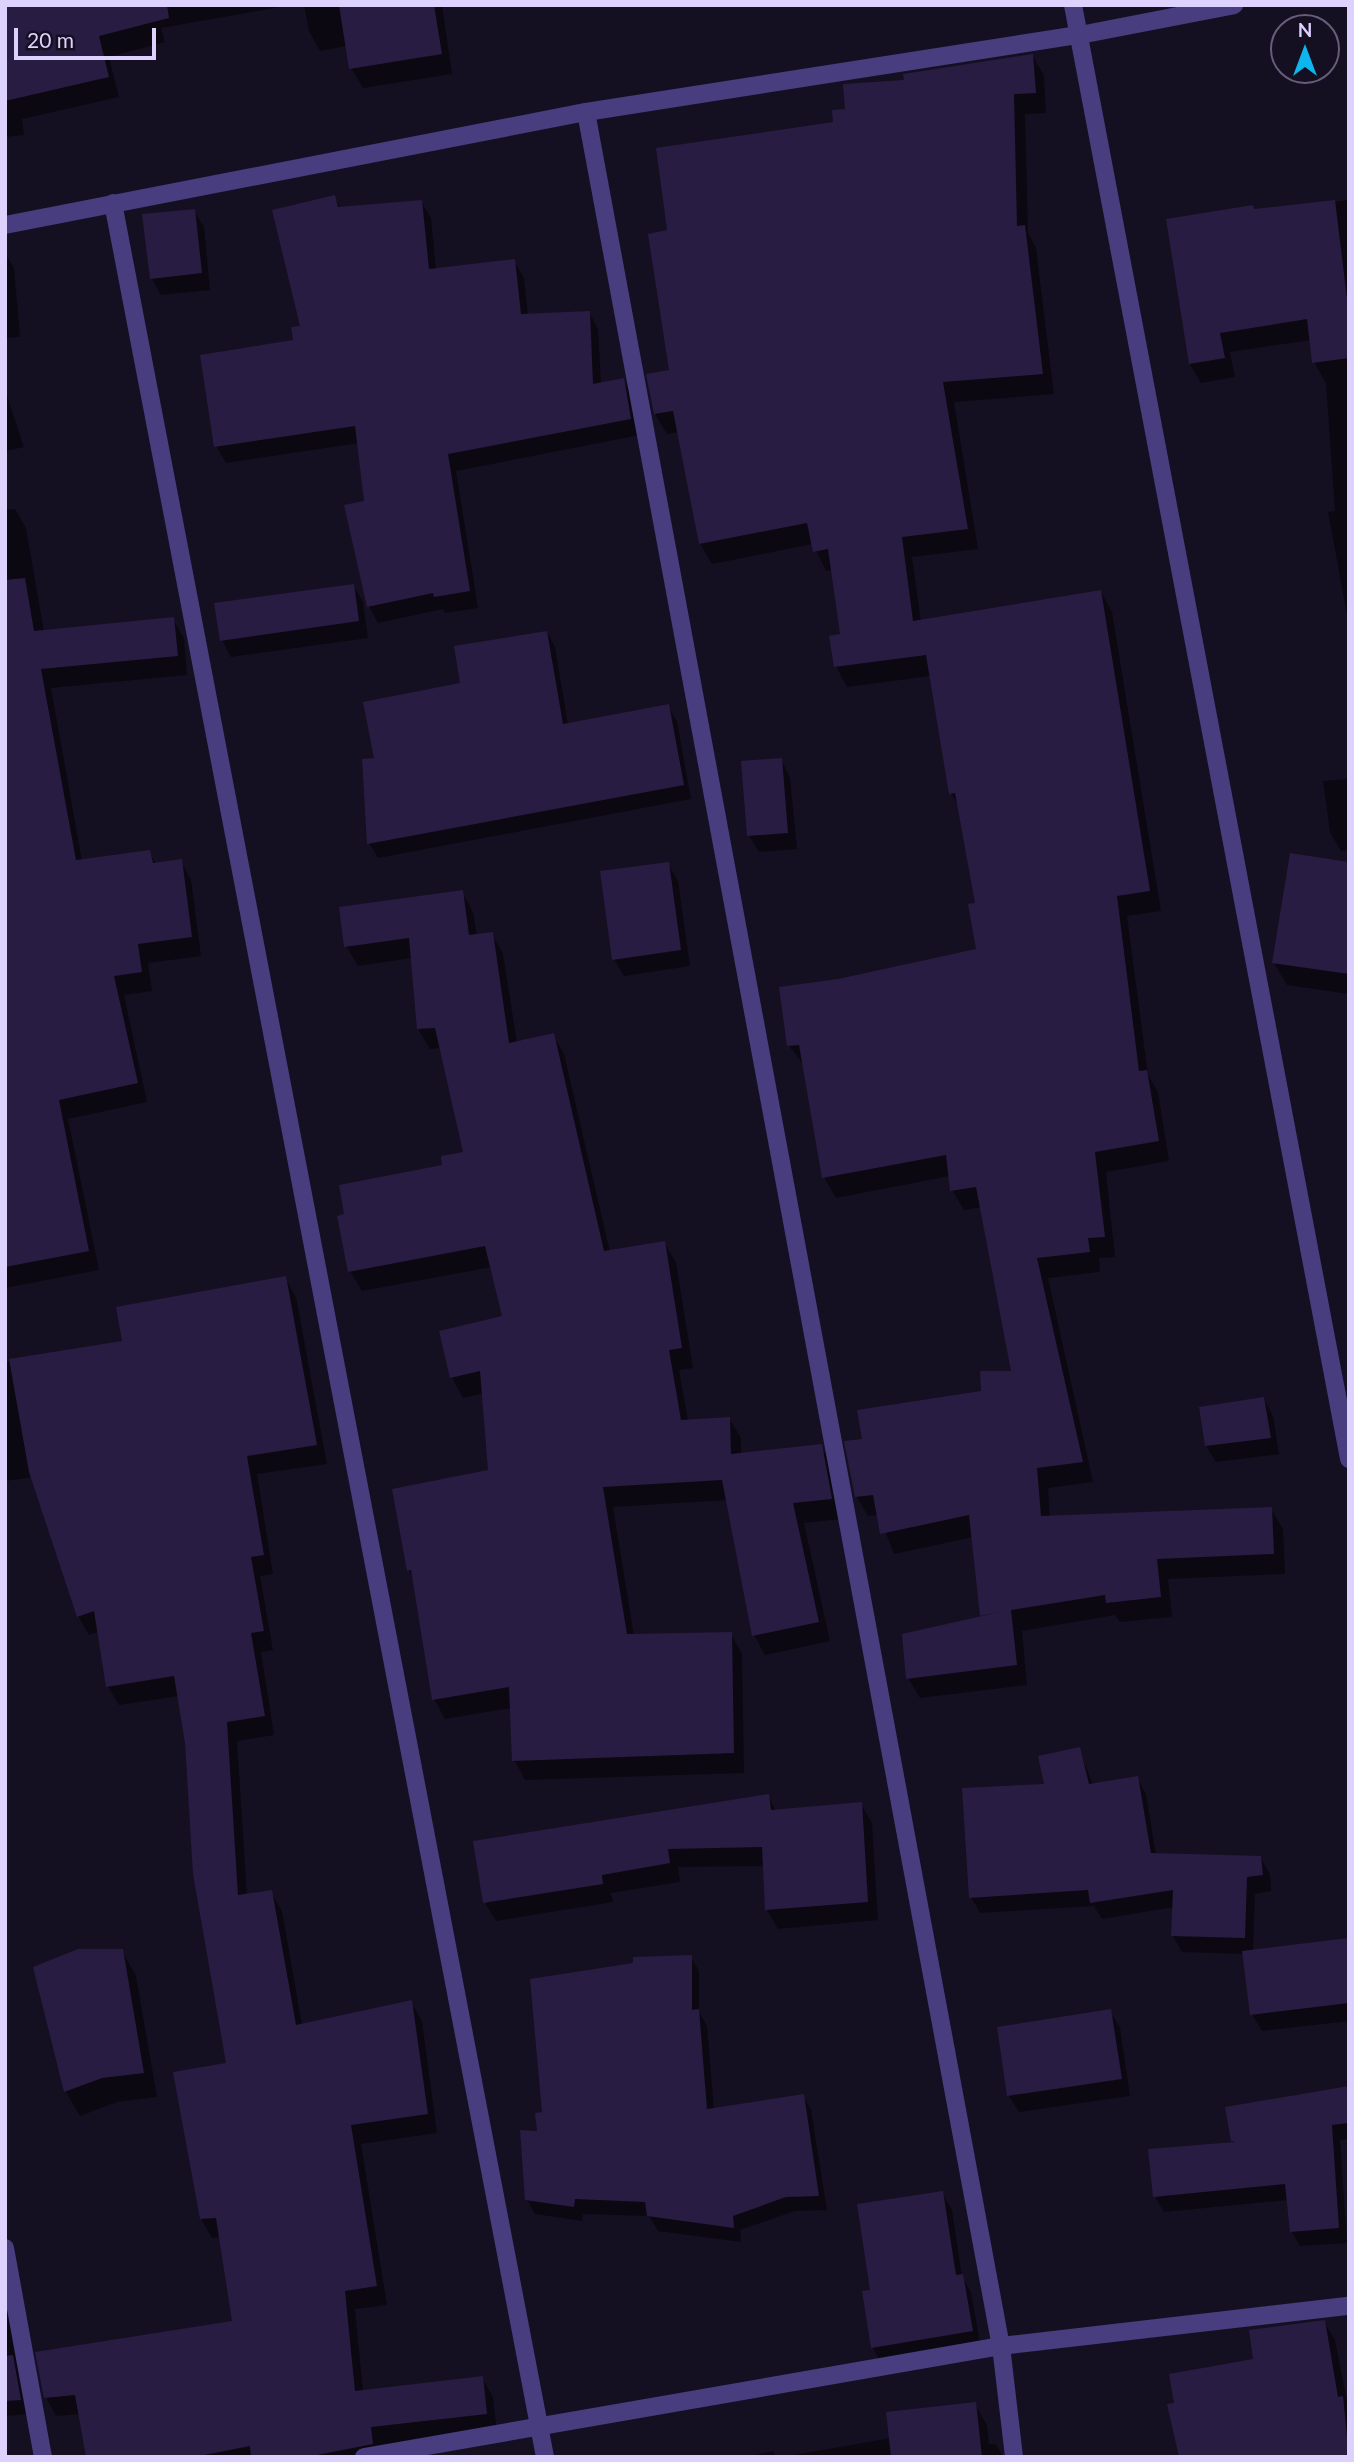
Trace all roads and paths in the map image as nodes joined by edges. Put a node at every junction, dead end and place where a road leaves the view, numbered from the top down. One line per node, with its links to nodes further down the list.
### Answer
1 (1073, 5): 3 (street)
2 (1234, 5): 3 (street)
3 (1080, 35): 4 (street); 7 (street)
4 (586, 112): 5 (street); 10 (street)
5 (113, 203): 6 (street); 11 (street)
6 (5, 225)
7 (1349, 1459)
8 (5, 2248): 12 (street)
9 (1349, 2306): 10 (street)
10 (1001, 2346): 11 (street); 15 (street)
11 (539, 2424): 13 (street); 14 (street)
12 (43, 2457)
13 (364, 2457)
14 (545, 2457)
15 (1014, 2457)

